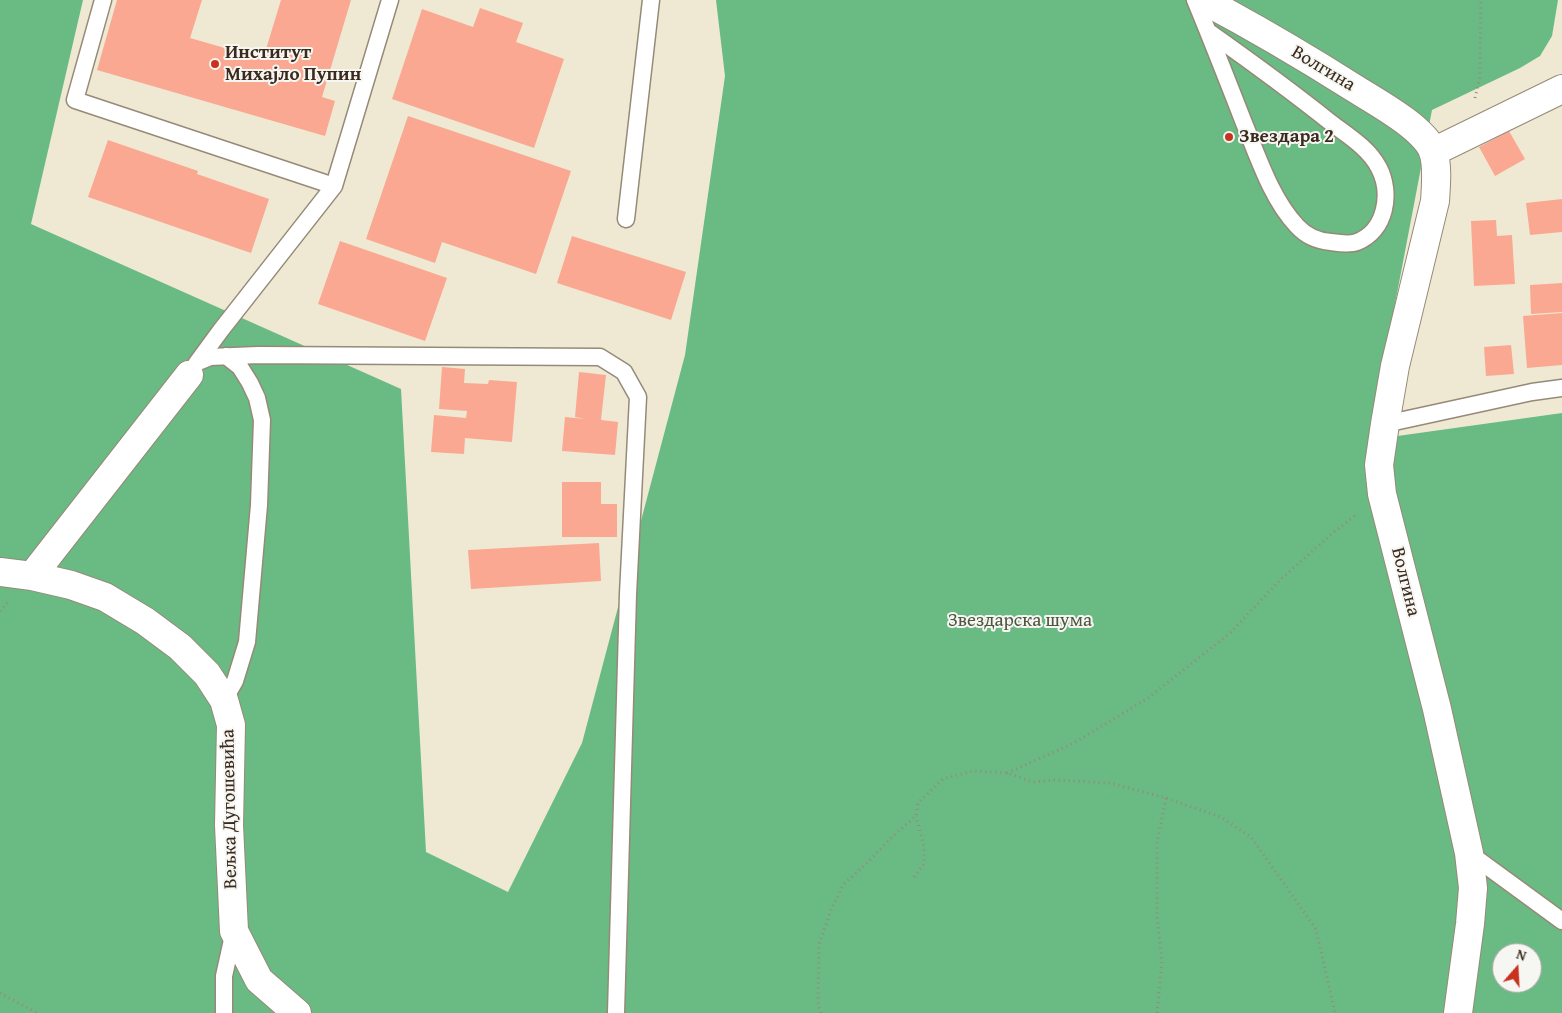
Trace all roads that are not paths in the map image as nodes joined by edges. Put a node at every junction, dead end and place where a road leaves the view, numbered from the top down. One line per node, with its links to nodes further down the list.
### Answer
1 (103, 0): 9 (lane)
2 (390, 0): 9 (lane)
3 (651, 0): 10 (lane)
4 (1195, 0): 6 (lane)
5 (1203, 0): 8 (street, Волгина)
6 (1209, 32): 6 (lane)
7 (1562, 89): 8 (street)
8 (1433, 152): 14 (street, Волгина)
9 (334, 186): 12 (lane)
10 (626, 218)
11 (226, 356): 12 (lane); 17 (lane); 23 (lane)
12 (194, 368): 16 (street)
13 (1562, 388): 14 (lane)
14 (1385, 424): 18 (street, Волгина)
15 (0, 572): 16 (street, Вељка Дугошевића)
16 (32, 576): 17 (street, Вељка Дугошевића)
17 (224, 700): 20 (street, Вељка Дугошевића)
18 (1470, 854): 19 (lane); 24 (street, Волгина)
19 (1562, 921)
20 (234, 931): 21 (lane); 22 (street, Вељка Дугошевића)
21 (224, 1013)
22 (297, 1013)
23 (616, 1013)
24 (1458, 1013)

